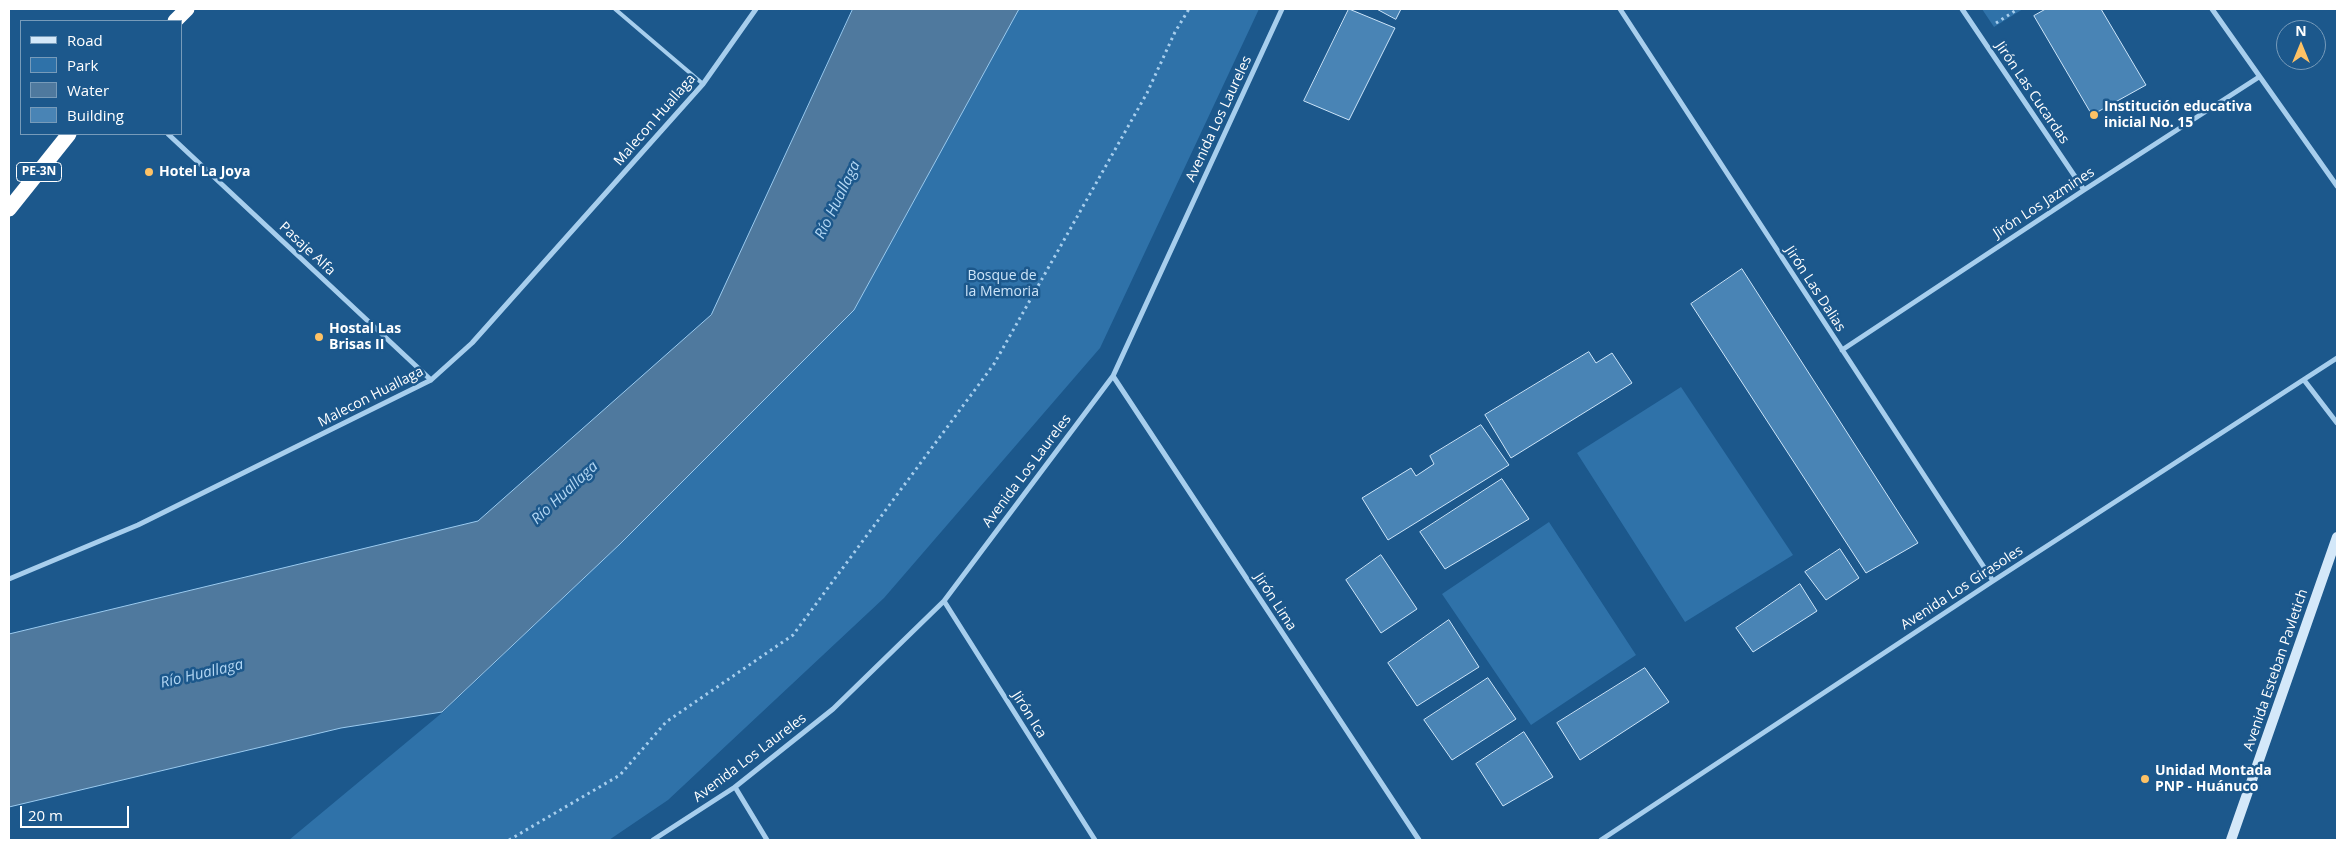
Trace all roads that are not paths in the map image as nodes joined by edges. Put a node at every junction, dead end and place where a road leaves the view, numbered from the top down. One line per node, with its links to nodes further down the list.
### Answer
1 (187, 9): 8 (highway)
2 (615, 9): 10 (lane)
3 (756, 9): 10 (street, Malecon Huallaga)
4 (1282, 9): 18 (street, Avenida Los Laureles)
5 (1620, 9): 16 (street, Jirón Las Dalias)
6 (1962, 9): 14 (street, Jirón Las Cucardas)
7 (2212, 9): 9 (street)
8 (176, 20)
9 (2259, 77): 13 (street); 14 (street, Jirón Los Jazmines)
10 (703, 84): 19 (street, Malecon Huallaga)
11 (68, 135): 15 (highway, PE-3N)
12 (169, 135): 19 (street, Pasaje Alfa)
13 (2337, 186)
14 (2084, 190): 16 (street, Jirón Los Jazmines)
15 (9, 209)
16 (1842, 350): 24 (street, Jirón Las Dalias)
17 (2337, 358): 20 (street, Avenida Los Girasoles)
18 (1113, 376): 25 (street, Avenida Los Laureles); 30 (street, Jirón Lima)
19 (431, 380): 23 (street, Malecon Huallaga)
20 (2304, 380): 21 (street); 24 (street, Avenida Los Girasoles)
21 (2337, 423)
22 (2337, 537): 32 (main road, Avenida Esteban Pavletich)
23 (9, 579)
24 (1993, 581): 31 (street, Avenida Los Girasoles)
25 (944, 601): 26 (street, Avenida Los Laureles); 29 (street, Jirón Ica)
26 (734, 787): 27 (street, Avenida Los Laureles); 28 (street)
27 (653, 840)
28 (766, 840)
29 (1094, 840)
30 (1419, 840)
31 (1601, 840)
32 (2231, 840)

